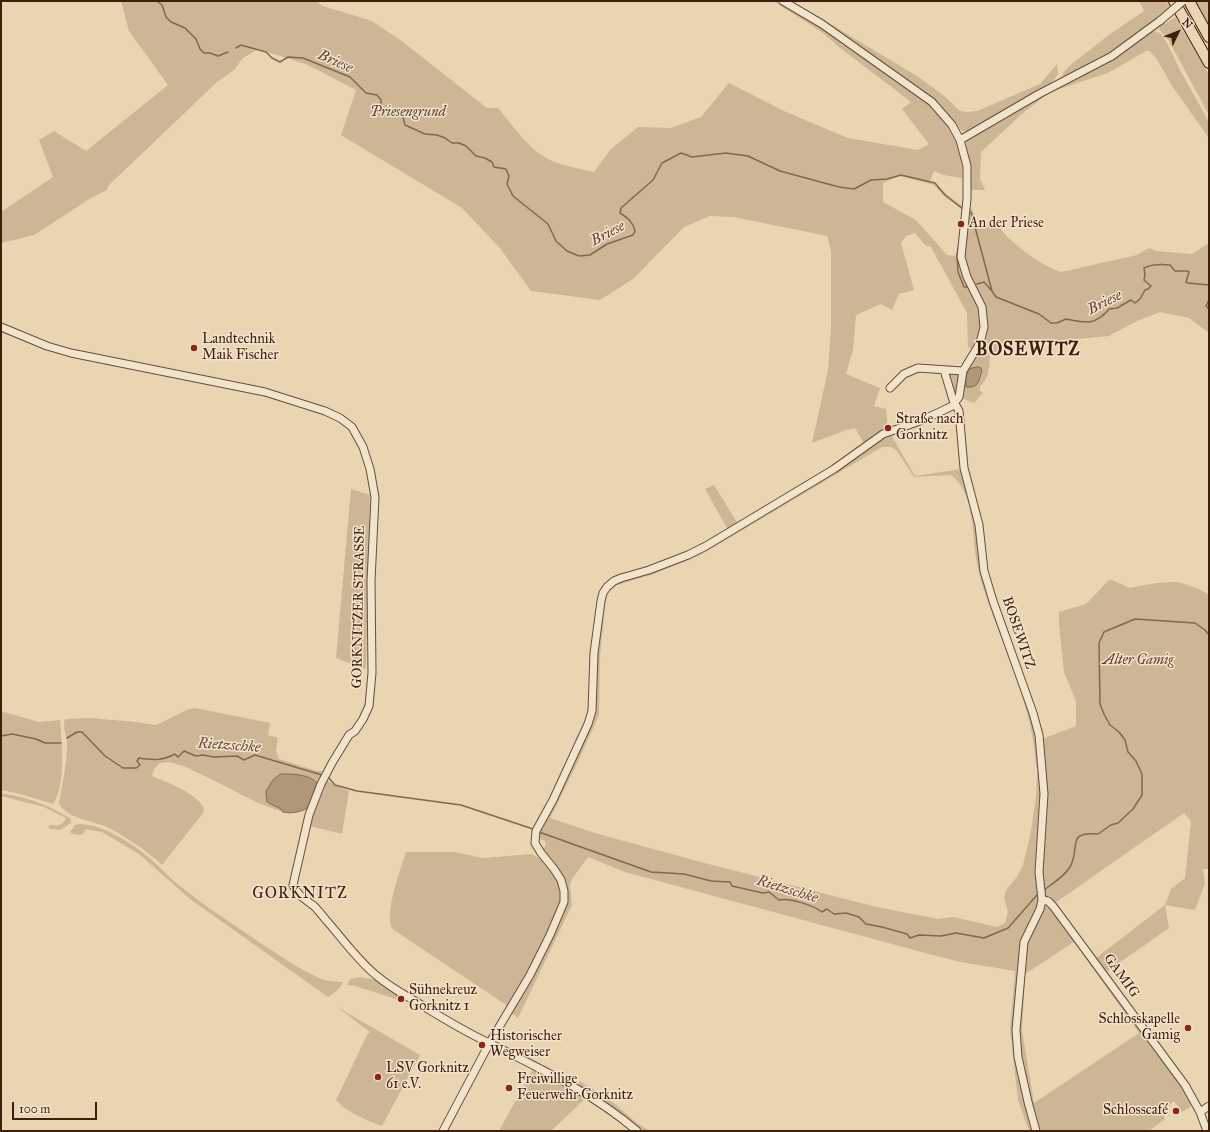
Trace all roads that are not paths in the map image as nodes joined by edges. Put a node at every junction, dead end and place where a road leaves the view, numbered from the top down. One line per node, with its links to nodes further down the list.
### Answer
1 (783, 1): 7 (street)
2 (1174, 1): 6 (highway)
3 (1182, 1): 7 (street, bridge)
4 (1189, 1): 5 (highway)
5 (1209, 37)
6 (1209, 63)
7 (960, 140): 10 (street)
8 (1, 327): 14 (street, GORKNITZER STRASSE)
9 (944, 370): 10 (street); 11 (street); 12 (street, BOSEWITZ)
10 (963, 371): 12 (street)
11 (890, 388)
12 (955, 403): 13 (street, BOSEWITZ); 14 (street)
13 (1042, 900): 16 (street, GAMIG); 19 (street)
14 (489, 1044): 17 (street); 18 (street, GORKNITZER STRASSE)
15 (1209, 1106): 16 (street)
16 (1200, 1112): 20 (street, GAMIG)
17 (444, 1131)
18 (637, 1131)
19 (1036, 1131)
20 (1207, 1131)

